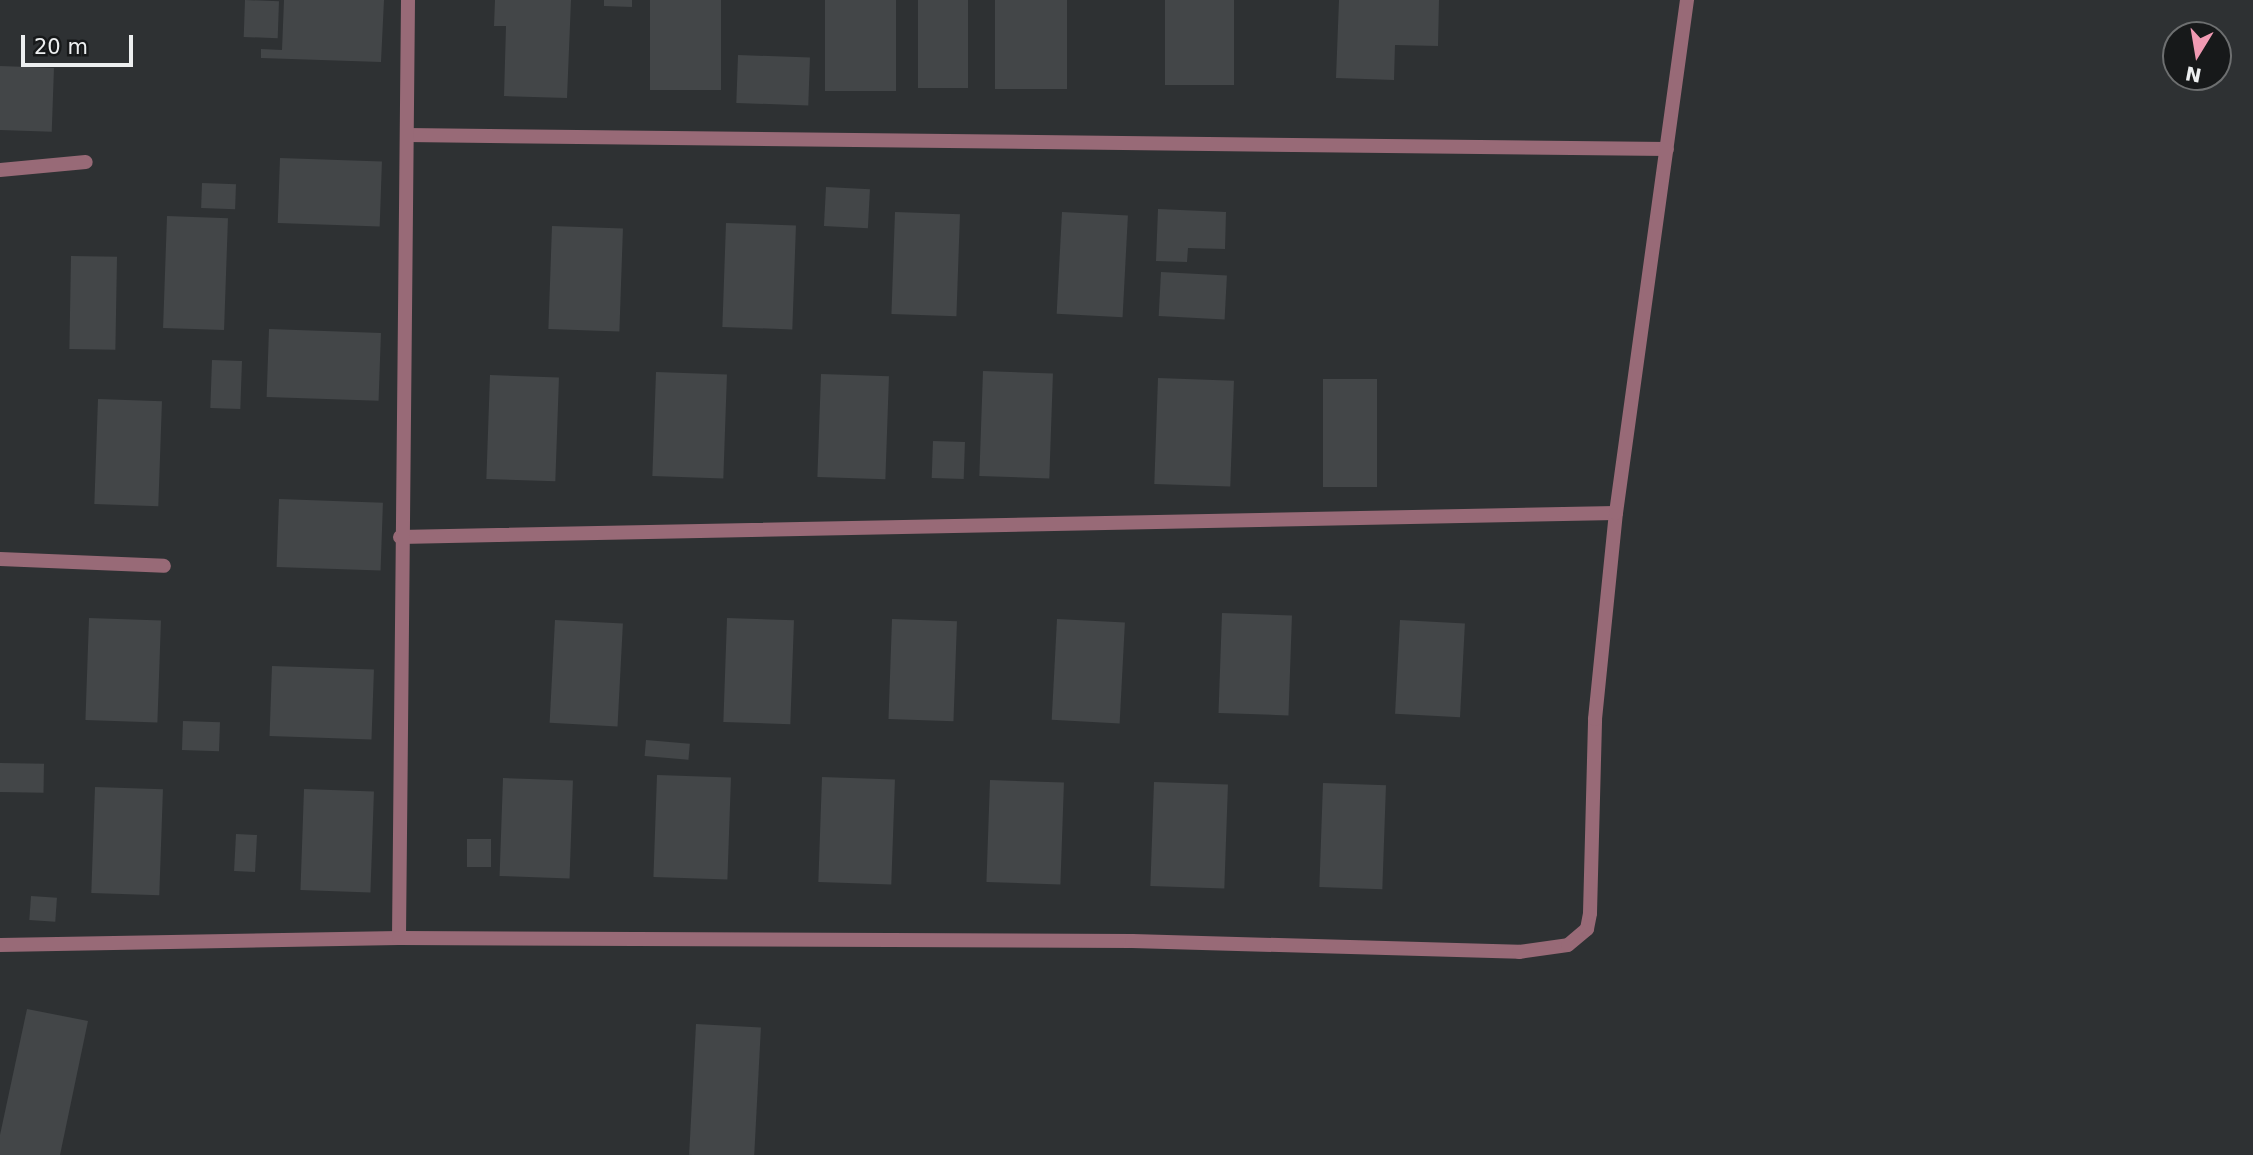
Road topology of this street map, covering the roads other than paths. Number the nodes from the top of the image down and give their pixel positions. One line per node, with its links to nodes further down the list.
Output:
1 (408, 0): 3 (street)
2 (1687, 0): 4 (street)
3 (407, 135): 4 (street); 8 (street)
4 (1667, 149): 7 (street)
5 (86, 162): 6 (street)
6 (0, 170)
7 (1616, 513): 8 (street); 11 (street)
8 (400, 537): 11 (street)
9 (0, 559): 10 (street)
10 (164, 566)
11 (399, 938): 12 (street)
12 (0, 945)

